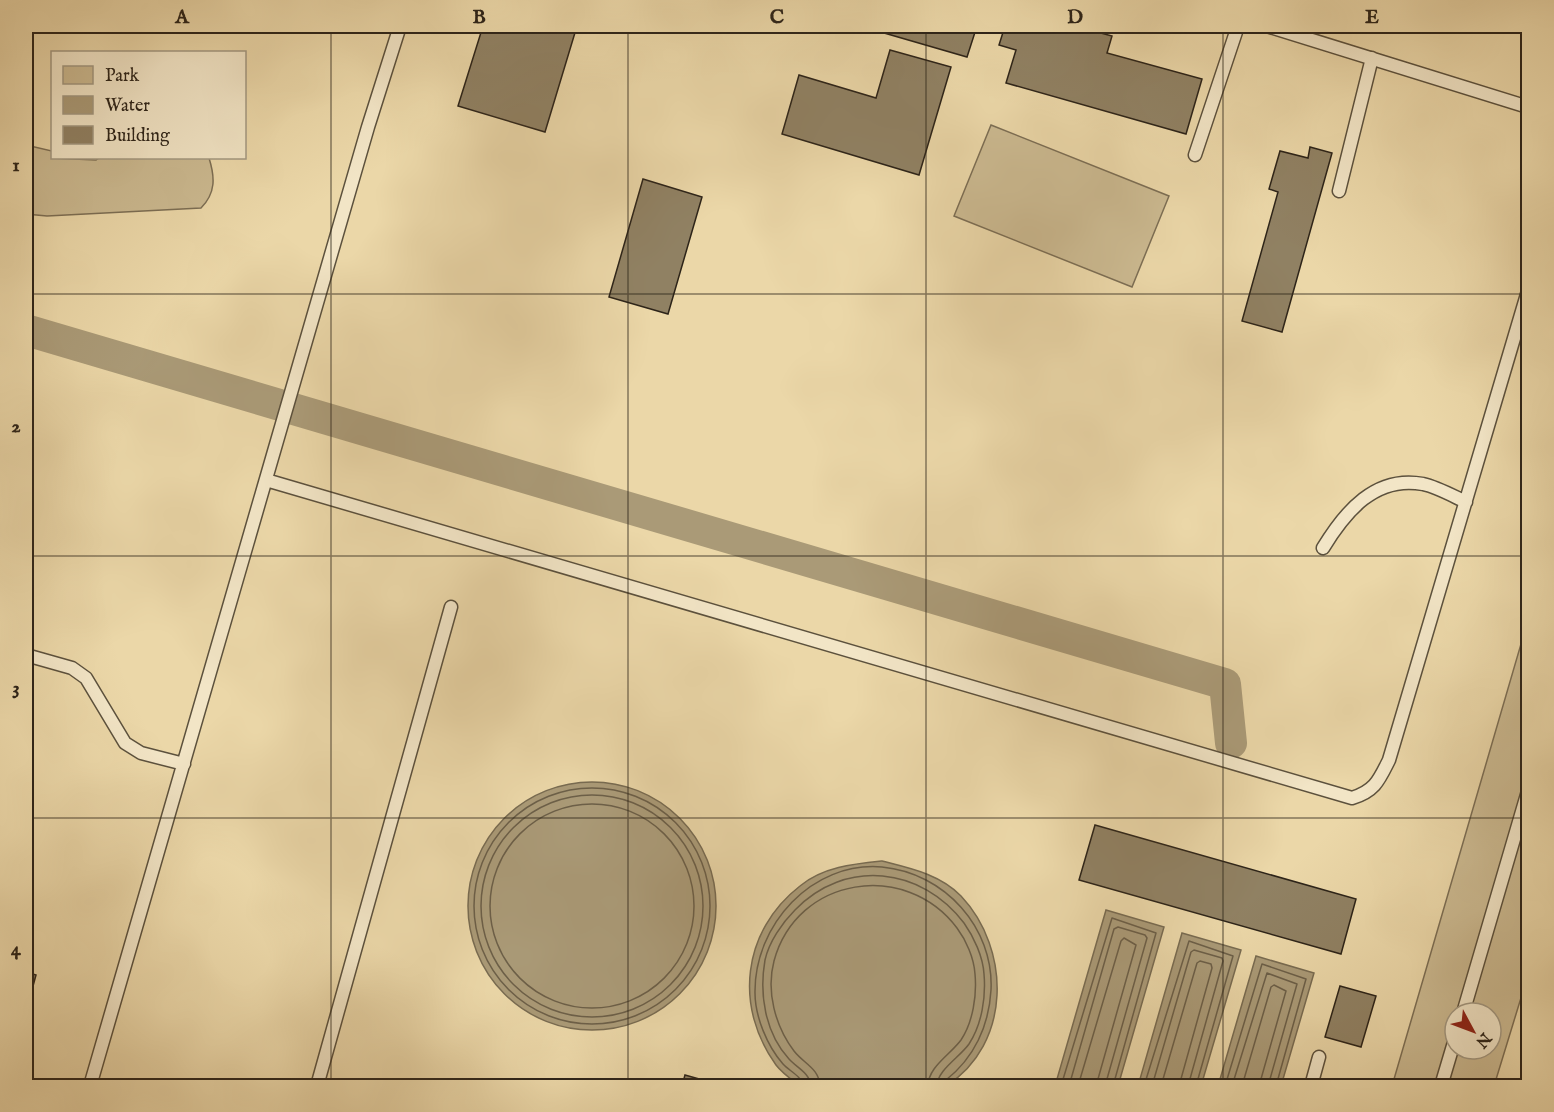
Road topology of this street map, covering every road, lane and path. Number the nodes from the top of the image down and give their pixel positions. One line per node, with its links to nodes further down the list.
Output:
1 (400, 26): 9 (lane)
2 (1238, 26): 6 (lane)
3 (1267, 26): 4 (lane)
4 (1372, 58): 5 (lane); 7 (lane)
5 (1528, 107)
6 (1195, 155)
7 (1339, 190)
8 (1528, 291): 10 (lane)
9 (267, 480): 10 (lane); 14 (lane)
10 (1467, 502): 11 (lane)
11 (1323, 548)
12 (451, 607): 20 (lane)
13 (26, 655): 14 (lane)
14 (184, 764): 19 (lane)
15 (1528, 791): 16 (lane)
16 (1467, 1001)
17 (1319, 1057): 21 (lane)
18 (1448, 1061): 22 (lane)
19 (90, 1086)
20 (317, 1086)
21 (1311, 1086)
22 (1441, 1086)

